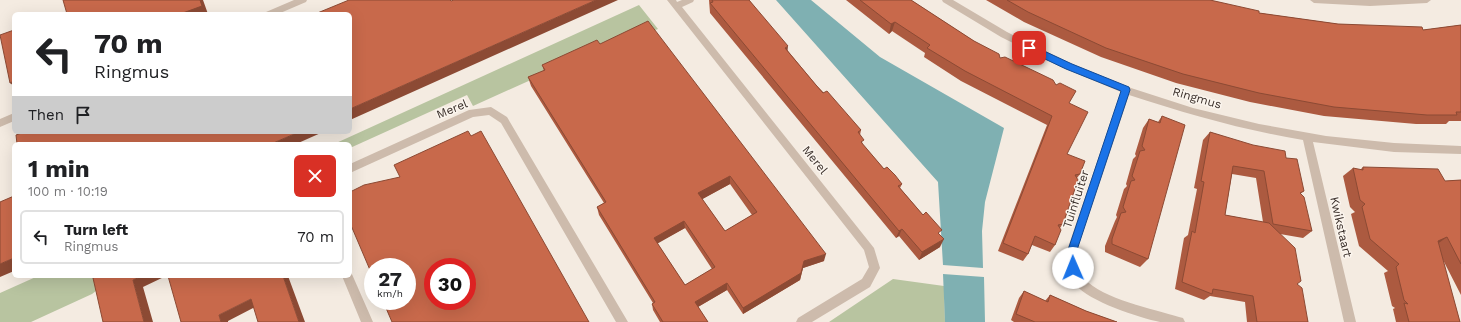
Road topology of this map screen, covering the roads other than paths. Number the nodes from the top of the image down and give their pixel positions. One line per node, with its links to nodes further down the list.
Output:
1 (303, 0): 7 (street)
2 (690, 0): 6 (street)
3 (946, 0): 8 (street, Ringmus)
4 (1314, 0): 5 (street)
5 (1427, 0)
6 (674, 3): 17 (street, Merel)
7 (274, 12)
8 (1126, 90): 11 (street, Ringmus); 18 (street, Tuinfluiter)
9 (12, 118): 10 (street)
10 (0, 123)
11 (1307, 137): 12 (street, Ringmus); 19 (street, Kwikstaart)
12 (1461, 150)
13 (352, 168): 16 (street, Merel)
14 (348, 278): 15 (street)
15 (367, 322)
16 (622, 322)
17 (802, 322)
18 (1179, 322)
19 (1350, 322)

